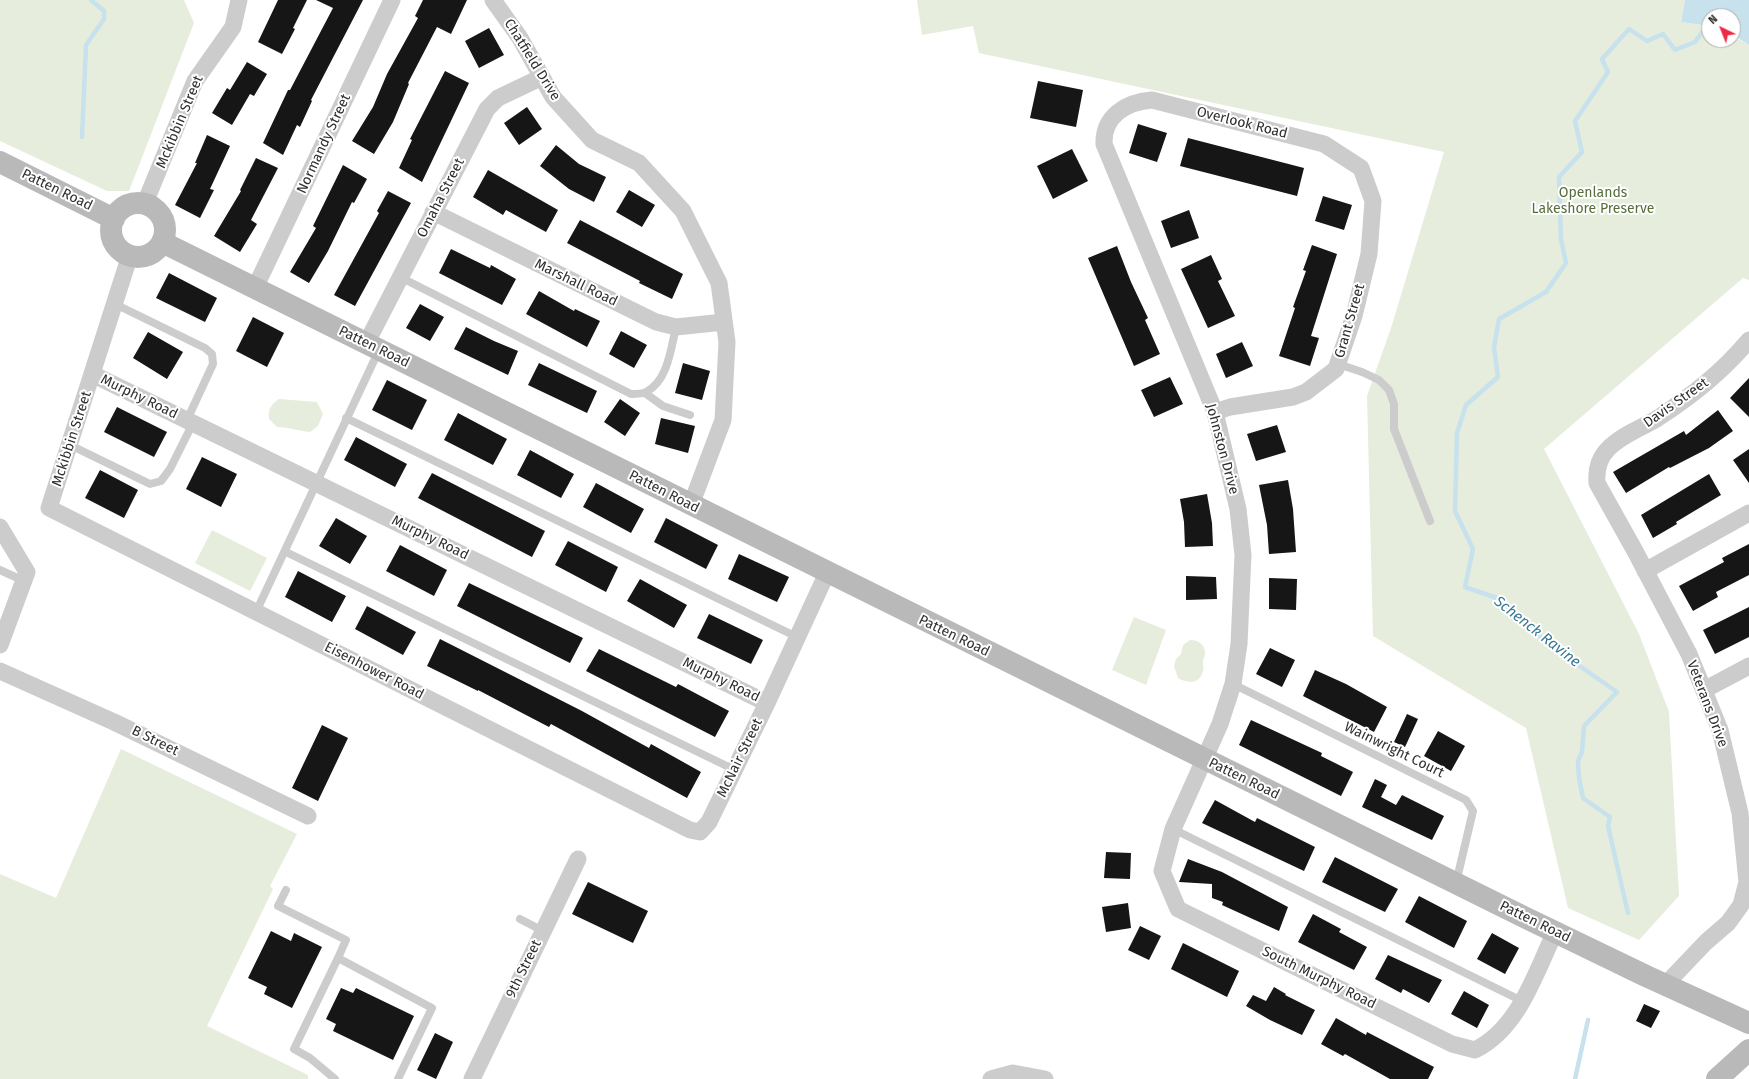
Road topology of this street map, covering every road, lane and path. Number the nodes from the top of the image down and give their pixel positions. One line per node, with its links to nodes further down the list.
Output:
1 (239, 0): 8 (street, Mckibbin Street)
2 (392, 0): 14 (street, Normandy Street)
3 (493, 0): 4 (street, Chatfield Drive)
4 (542, 77): 9 (street, Omaha Street); 16 (street, Chatfield Drive)
5 (1119, 111): 7 (street, Overlook Road); 23 (street, Johnston Drive)
6 (0, 162): 10 (street, Patten Road)
7 (1361, 168): 20 (street, Grant Street)
8 (145, 204): 10 (street); 11 (street)
9 (434, 212): 13 (street, Omaha Street); 17 (street, Marshall Road)
10 (114, 219): 12 (street)
11 (162, 242): 12 (street); 14 (street, Patten Road)
12 (130, 255): 15 (street, Mckibbin Street)
13 (400, 277): 19 (street, Omaha Street); 22 (lane)
14 (255, 288): 19 (street, Patten Road)
15 (115, 304): 21 (street, Mckibbin Street); 26 (lane)
16 (724, 322): 17 (street, Marshall Road); 30 (street, Chatfield Drive)
17 (676, 327): 22 (lane)
18 (1749, 340): 28 (street, Davis Street)
19 (373, 347): 25 (lane); 30 (street, Patten Road)
20 (1338, 364): 23 (street, Grant Street); 33 (lane)
21 (92, 374): 26 (street, Murphy Road); 27 (street, Mckibbin Street)
22 (645, 393): 24 (lane)
23 (1215, 412): 45 (street, Johnston Drive)
24 (690, 415)
25 (346, 418): 29 (lane); 41 (lane)
26 (190, 422): 27 (lane); 29 (street, Murphy Road)
27 (70, 445): 31 (street, Mckibbin Street)
28 (1600, 461): 37 (street, Veterans Drive)
29 (315, 483): 35 (lane); 47 (street, Murphy Road)
30 (691, 505): 38 (street, Patten Road)
31 (49, 508): 40 (street, Eisenhower Road)
32 (1749, 513): 37 (street)
33 (1430, 521)
34 (0, 527): 39 (street)
35 (286, 552): 40 (lane); 49 (lane)
36 (0, 570): 39 (lane)
37 (1645, 571): 46 (street, Veterans Drive)
38 (827, 573): 41 (street, McNair Street); 48 (street, Patten Road)
39 (26, 576): 42 (street)
40 (256, 612): 53 (street, Eisenhower Road)
41 (797, 637): 47 (street, McNair Street)
42 (0, 645)
43 (1749, 666): 46 (street)
44 (0, 670): 51 (street, B Street)
45 (1233, 684): 48 (street, Johnston Drive); 55 (lane, Wainwright Court)
46 (1704, 690): 50 (street, Veterans Drive)
47 (767, 702): 49 (street, McNair Street)
48 (1204, 760): 52 (street, South Murphy Road); 55 (street, Patten Road)
49 (735, 770): 53 (street, McNair Street)
50 (1745, 811): 61 (street, Veterans Drive)
51 (308, 816)
52 (1173, 829): 62 (lane); 62 (street, South Murphy Road)
53 (700, 832)
54 (578, 860): 58 (street, 9th Street)
55 (1456, 883): 59 (street, Patten Road)
56 (286, 890): 60 (lane)
57 (520, 919): 58 (lane)
58 (543, 930): 67 (street, 9th Street)
59 (1554, 932): 61 (street, Patten Road); 62 (street, South Murphy Road)
60 (338, 958): 65 (lane); 66 (lane)
61 (1665, 985): 63 (street, Patten Road)
62 (1522, 1001)
63 (1749, 1023)
64 (1749, 1050): 70 (street)
65 (335, 1079)
66 (398, 1079)
67 (472, 1079)
68 (991, 1079): 69 (street)
69 (1045, 1079)
70 (1717, 1079)

